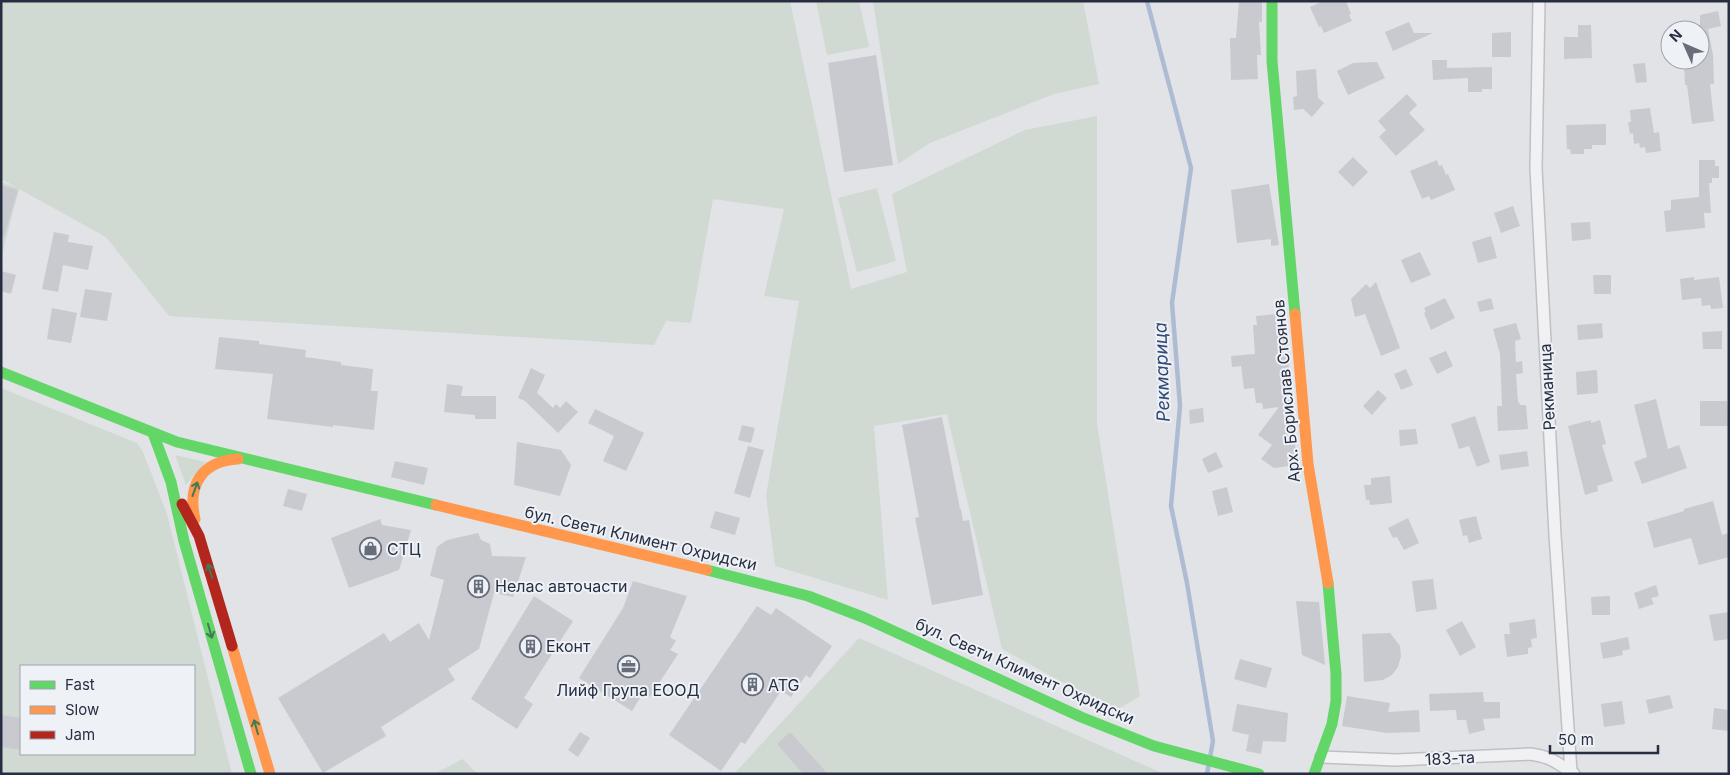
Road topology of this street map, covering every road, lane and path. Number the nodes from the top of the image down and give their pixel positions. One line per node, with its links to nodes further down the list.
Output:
1 (1272, 1): 8 (main road, Арх. Борислав Стоянов)
2 (1539, 1): 9 (street, Рекманица)
3 (1, 372): 4 (main road, бул. Свети Климент Охридски)
4 (153, 433): 5 (main road, бул. Свети Климент Охридски); 6 (main road)
5 (253, 460): 7 (main road, one-way to 5); 12 (main road, бул. Свети Климент Охридски)
6 (171, 482): 7 (main road); 10 (main road, one-way to 10)
7 (199, 536): 11 (main road, one-way to 7)
8 (1320, 757): 9 (street, 183-та); 13 (main road, Арх. Борислав Стоянов)
9 (1573, 773)
10 (251, 774)
11 (270, 774)
12 (1259, 774)
13 (1314, 774)

